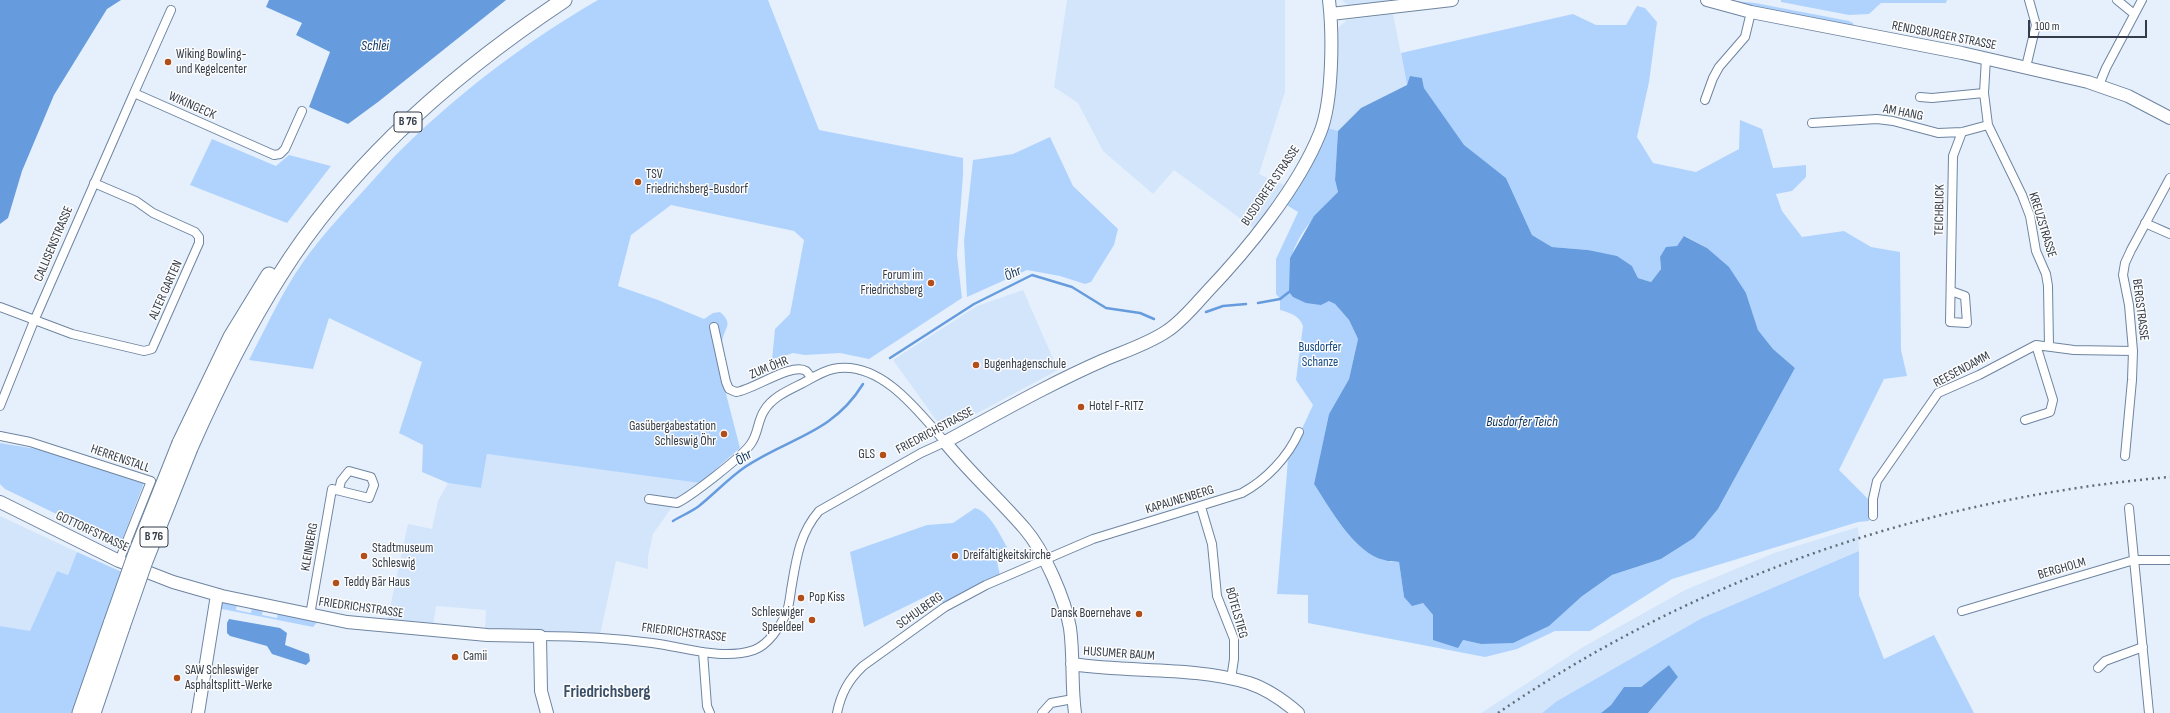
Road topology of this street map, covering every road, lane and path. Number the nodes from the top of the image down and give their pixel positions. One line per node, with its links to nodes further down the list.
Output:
1 (548, 0): 43 (highway, B 76)
2 (564, 0): 43 (highway, B 76)
3 (1329, 0): 11 (street, BUSDORFER STRASSE)
4 (1452, 0): 11 (street)
5 (1707, 0): 10 (street, RENDSBURGER STRASSE)
6 (2029, 0): 14 (street)
7 (2117, 0): 12 (street)
8 (2142, 0): 12 (street)
9 (171, 10): 17 (street)
10 (1751, 12): 13 (street, RENDSBURGER STRASSE); 19 (street)
11 (1330, 14): 32 (street, BUSDORFER STRASSE)
12 (2134, 14): 15 (street)
13 (1986, 58): 14 (street, RENDSBURGER STRASSE); 16 (street, KREUZSTRASSE)
14 (2026, 67): 15 (street, RENDSBURGER STRASSE)
15 (2099, 85): 21 (street, RENDSBURGER STRASSE)
16 (1984, 92): 18 (street); 23 (street, KREUZSTRASSE)
17 (134, 93): 20 (street, WIKINGECK); 26 (street, CALLISENSTRASSE)
18 (1920, 97)
19 (1705, 100)
20 (302, 111)
21 (2170, 118)
22 (1812, 123): 24 (street, AM HANG)
23 (1988, 126): 24 (street, AM HANG); 35 (street, KREUZSTRASSE)
24 (1962, 132): 29 (street, TEICHBLICK)
25 (2170, 178): 27 (street, BERGSTRASSE)
26 (94, 183): 31 (street, CALLISENSTRASSE); 31 (street, ALTER GARTEN)
27 (2145, 223): 28 (street); 36 (street, BERGSTRASSE)
28 (2170, 234)
29 (1951, 291)
30 (0, 307): 31 (street)
31 (34, 321): 38 (street, CALLISENSTRASSE)
32 (1175, 325): 42 (street, FRIEDRICHSTRASSE)
33 (714, 327): 37 (street, ZUM ÖHR)
34 (2036, 345): 35 (street); 39 (street); 50 (street, REESENDAMM)
35 (2049, 346): 36 (street)
36 (2133, 351): 44 (street, BERGSTRASSE)
37 (812, 378): 42 (street); 46 (street)
38 (0, 406)
39 (2024, 420)
40 (1299, 432): 48 (street, KAPAUNENBERG)
41 (0, 436): 54 (street, HERRENSTALL)
42 (945, 442): 51 (street, HUSUMER BAUM); 62 (street, FRIEDRICHSTRASSE)
43 (185, 446): 59 (highway, B 76, bridge)
44 (2125, 456)
45 (339, 490): 58 (street, KLEINBERG)
46 (649, 499)
47 (0, 502): 54 (street, GOTTORFSTRASSE)
48 (1200, 507): 51 (street, KAPAUNENBERG); 66 (street, BÖTELSTIEG)
49 (2129, 508): 52 (street)
50 (1873, 516)
51 (1045, 560): 64 (street, HUSUMER BAUM); 74 (street, SCHULBERG)
52 (2134, 560): 53 (street, BERGHOLM); 57 (street, BERGHOLM); 61 (street)
53 (2170, 560)
54 (119, 561): 55 (street, GOTTORFSTRASSE)
55 (173, 582): 56 (street, FRIEDRICHSTRASSE)
56 (217, 595): 58 (street, FRIEDRICHSTRASSE); 71 (street)
57 (1962, 611)
58 (310, 615): 60 (street, FRIEDRICHSTRASSE)
59 (117, 624): 63 (highway, B 76); 70 (highway, B 76)
60 (540, 636): 62 (street, FRIEDRICHSTRASSE); 72 (street)
61 (2142, 647): 65 (street); 78 (street)
62 (704, 652): 73 (street)
63 (99, 656): 68 (highway); 69 (highway, B 76)
64 (1072, 664): 66 (street, HUSUMER BAUM); 67 (street)
65 (2098, 668)
66 (1231, 679): 77 (street, HUSUMER BAUM)
67 (1073, 699): 75 (street); 76 (street)
68 (75, 713)
69 (80, 713)
70 (93, 713)
71 (198, 713)
72 (547, 713)
73 (710, 713)
74 (837, 713)
75 (1042, 713)
76 (1075, 713)
77 (1298, 713)
78 (2149, 713)

